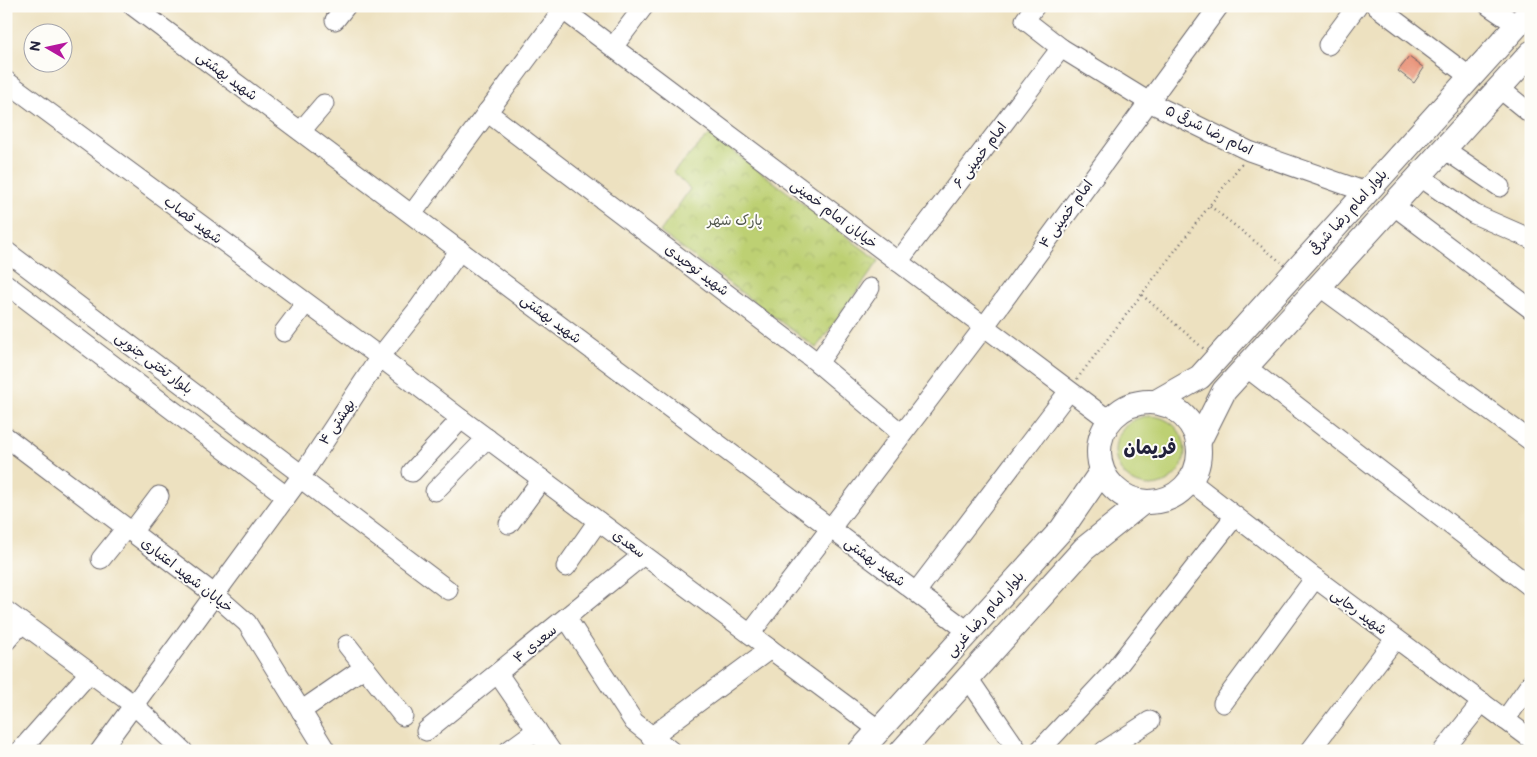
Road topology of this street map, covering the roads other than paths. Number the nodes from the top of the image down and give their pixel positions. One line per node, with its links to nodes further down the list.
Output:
1 (133, 6): 21 (street, شهید بهشتی)
2 (644, 6): 11 (street)
3 (1035, 6): 12 (street, امام رضا شرقی ۵)
4 (1219, 6): 17 (street, امام خمینی ۴)
5 (1358, 6): 10 (street)
6 (1376, 6): 14 (street)
7 (1489, 6): 9 (street)
8 (560, 7): 11 (street, خیابان امام خمینی); 19 (street)
9 (1524, 17): 14 (main road, بلوار امام رضا شرقی)
10 (1328, 44)
11 (613, 47): 31 (street, خیابان امام خمینی)
12 (1061, 48): 17 (street, امام رضا شرقی ۵); 31 (street, امام خمینی ۶)
13 (1531, 53): 16 (main road, بلوار امام رضا شرقی)
14 (1470, 76): 25 (main road, بلوار امام رضا شرقی)
15 (6, 81): 35 (street, شهید قصاب)
16 (1500, 88): 20 (street); 22 (main road, بلوار امام رضا شرقی)
17 (1149, 102): 25 (street, امام رضا شرقی ۵); 37 (street, امام خمینی ۴)
18 (324, 104): 21 (street)
19 (488, 112): 27 (street); 40 (street, شهید توحیدی)
20 (1531, 114)
21 (301, 131): 27 (street, شهید بهشتی)
22 (1444, 149): 23 (main road, بلوار امام رضا شرقی); 24 (street)
23 (1420, 176): 26 (main road, بلوار امام رضا شرقی); 28 (street)
24 (1500, 187)
25 (1366, 192): 43 (main road, بلوار امام رضا شرقی)
26 (1393, 205): 33 (main road, بلوار امام رضا شرقی); 36 (street)
27 (412, 214): 29 (street, شهید بهشتی)
28 (1531, 239)
29 (460, 250): 39 (street, بهشتی ۴); 63 (street, شهید بهشتی)
30 (6, 251): 53 (street, بلوار تختی جنوبی)
31 (898, 262): 37 (street, خیابان امام خمینی)
32 (6, 284): 58 (street, بلوار تختی جنوبی)
33 (1319, 286): 41 (main road, بلوار امام رضا شرقی); 49 (street)
34 (870, 288): 40 (street)
35 (305, 304): 38 (street); 39 (street, شهید قصاب)
36 (1529, 308)
37 (984, 327): 42 (street, خیابان امام خمینی); 46 (street, امام خمینی ۴)
38 (284, 332)
39 (380, 357): 44 (street, سعدی); 53 (street, بهشتی ۴)
40 (818, 362): 46 (street, شهید توحیدی)
41 (1246, 367): 50 (main road, بلوار امام رضا شرقی); 69 (street)
42 (1069, 391): 45 (street, خیابان امام خمینی); 71 (street)
43 (1156, 402): 45 (main road); 50 (main road)
44 (461, 420): 48 (street, سعدی); 52 (street)
45 (1110, 422): 51 (main road)
46 (902, 434): 63 (street, امام خمینی ۴)
47 (6, 438): 64 (street, خیابان شهید اعتباری)
48 (486, 438): 54 (street, سعدی); 56 (street)
49 (1531, 441)
50 (1198, 443): 55 (main road)
51 (1102, 471): 59 (main road); 76 (main road, بلوار امام رضا غربی)
52 (412, 472)
53 (301, 476): 58 (street, بهشتی ۴); 70 (street, بلوار تختی جنوبی)
54 (542, 480): 61 (street, سعدی); 62 (street)
55 (1190, 481): 59 (main road); 60 (street, شهید رجایی)
56 (435, 491)
57 (159, 496): 64 (street)
58 (286, 496): 72 (street, بهشتی ۴)
59 (1143, 502): 85 (main road)
60 (1235, 516): 68 (street, شهید رجایی); 109 (street)
61 (598, 521): 65 (street, سعدی); 67 (street)
62 (509, 524)
63 (832, 529): 71 (street, شهید بهشتی); 77 (street, امام خمینی ۴)
64 (129, 530): 66 (street); 72 (street, خیابان شهید اعتباری)
65 (643, 555): 74 (street, سعدی ۴); 77 (street, سعدی)
66 (101, 560)
67 (566, 567)
68 (1315, 578): 78 (street, شهید رجایی); 88 (street)
69 (1531, 587)
70 (448, 590)
71 (916, 592): 76 (street, شهید بهشتی)
72 (214, 594): 89 (street, بهشتی ۴); 90 (street, خیابان شهید اعتباری)
73 (6, 611): 75 (street)
74 (567, 619): 84 (street, سعدی ۴); 97 (street)
75 (22, 623): 79 (street); 83 (street)
76 (968, 632): 95 (main road, بلوار امام رضا غربی)
77 (750, 634): 81 (street, سعدی)
78 (1395, 639): 87 (street, شهید رجایی); 111 (street)
79 (6, 641)
80 (347, 644): 82 (street)
81 (770, 649): 95 (street, سعدی); 97 (street)
82 (364, 667): 90 (street); 91 (street)
83 (90, 672): 89 (street); 99 (street)
84 (498, 674): 94 (street); 96 (street, سعدی ۴)
85 (968, 678): 107 (main road); 108 (street)
86 (1531, 683): 92 (street)
87 (1482, 702): 92 (street, شهید رجایی); 112 (street)
88 (1223, 703)
89 (134, 705): 100 (street, بهشتی ۴); 101 (street)
90 (301, 711): 102 (street, خیابان شهید اعتباری)
91 (402, 716)
92 (1505, 720): 98 (street, شهید رجایی)
93 (1150, 721): 110 (street)
94 (537, 730): 103 (street); 104 (street)
95 (879, 730): 106 (main road, بلوار امام رضا غربی)
96 (426, 732)
97 (651, 737): 105 (street)
98 (1531, 739)
99 (20, 751)
100 (100, 751)
101 (183, 751)
102 (326, 751)
103 (508, 751)
104 (551, 751)
105 (671, 751)
106 (860, 751)
107 (902, 751)
108 (1018, 751)
109 (1039, 751)
110 (1104, 751)
111 (1310, 751)
112 (1443, 751)

